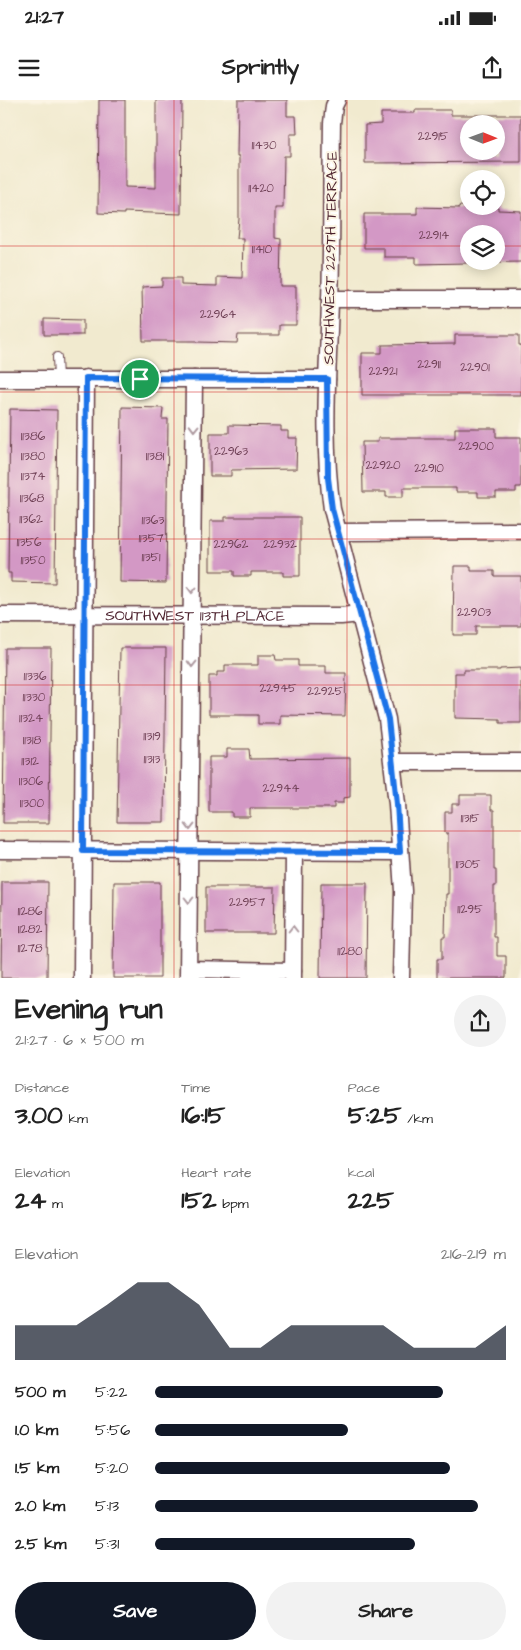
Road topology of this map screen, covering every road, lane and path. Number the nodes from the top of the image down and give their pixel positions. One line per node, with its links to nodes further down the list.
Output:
1 (336, 100): 3 (street, SOUTHWEST 229TH TERRACE)
2 (521, 299): 3 (street)
3 (330, 300): 9 (street, SOUTHWEST 229TH TERRACE)
4 (57, 357): 7 (lane)
5 (86, 378): 7 (street); 8 (street); 14 (street)
6 (0, 379): 7 (street)
7 (58, 379)
8 (194, 379): 9 (street); 15 (street, one-way to 15)
9 (327, 379): 11 (street, SOUTHWEST 229TH TERRACE)
10 (521, 531): 11 (street)
11 (338, 532): 12 (street, SOUTHWEST 229TH TERRACE)
12 (360, 614): 15 (street, SOUTHWEST 113TH PLACE); 16 (street, SOUTHWEST 229TH TERRACE)
13 (0, 615): 14 (street, SOUTHWEST 113TH PLACE)
14 (84, 615): 15 (street, SOUTHWEST 113TH PLACE); 19 (street)
15 (192, 615): 20 (street, one-way to 20)
16 (393, 762): 17 (street); 22 (street, SOUTHWEST 229TH TERRACE)
17 (521, 762)
18 (0, 850): 19 (street)
19 (83, 851): 20 (street); 25 (street)
20 (189, 851): 21 (street); 23 (street, one-way to 23)
21 (294, 851): 22 (street); 24 (street, one-way to 21)
22 (400, 852): 26 (street, SOUTHWEST 229TH TERRACE)
23 (188, 973): 24 (street)
24 (293, 974)
25 (82, 978)
26 (401, 978)

